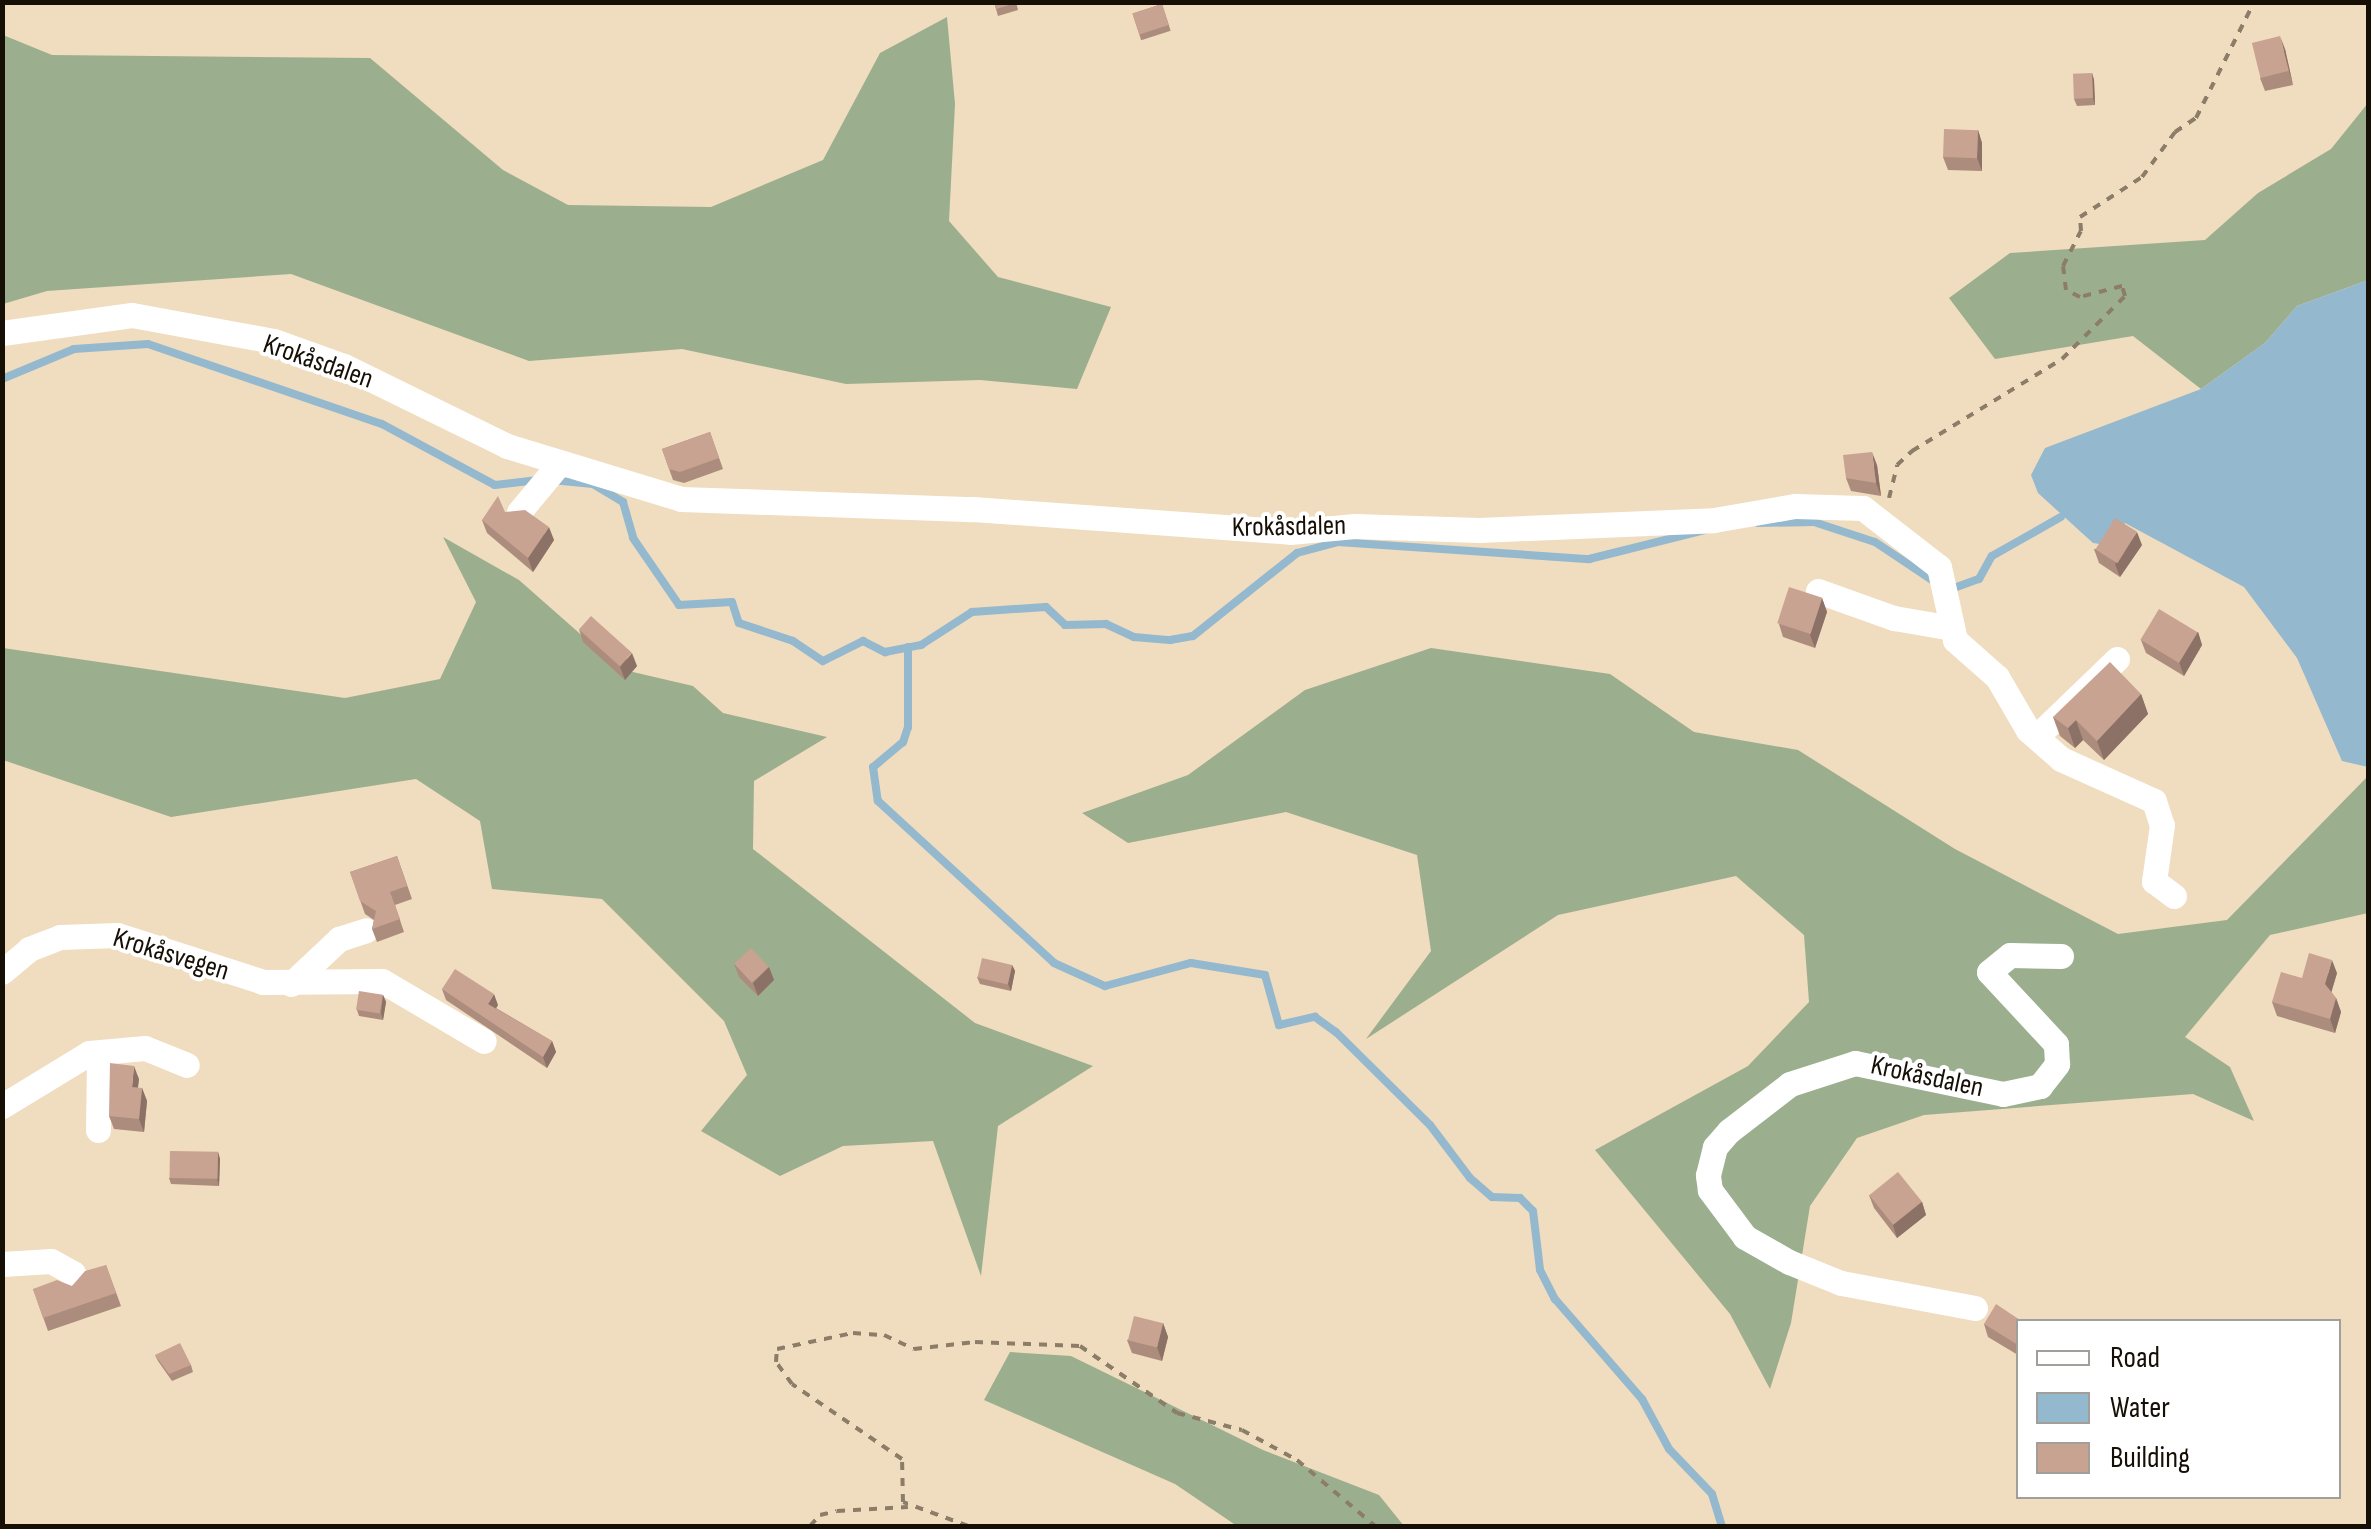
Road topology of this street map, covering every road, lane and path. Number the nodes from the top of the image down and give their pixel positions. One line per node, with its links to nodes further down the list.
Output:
1 (2254, 2): 5 (path)
2 (2, 333): 3 (street, Krokåsdalen)
3 (559, 464): 4 (street); 5 (street, Krokåsdalen)
4 (520, 512)
5 (1872, 512): 7 (street)
6 (1818, 591): 7 (street)
7 (1952, 628): 9 (street)
8 (2117, 659): 9 (street)
9 (2037, 736): 10 (street)
10 (2174, 896)
11 (366, 930): 14 (street)
12 (2061, 956): 22 (street, Krokåsdalen)
13 (2, 972): 14 (street, Krokåsvegen)
14 (290, 984): 15 (street, Krokåsvegen)
15 (484, 1041)
16 (98, 1054): 17 (street); 18 (street); 19 (street)
17 (187, 1065)
18 (2, 1106)
19 (98, 1130)
20 (2, 1264): 21 (street)
21 (74, 1283)
22 (1975, 1308)
23 (908, 1507): 24 (path); 25 (path); 26 (path)
24 (810, 1526)
25 (968, 1526)
26 (1376, 1526)

